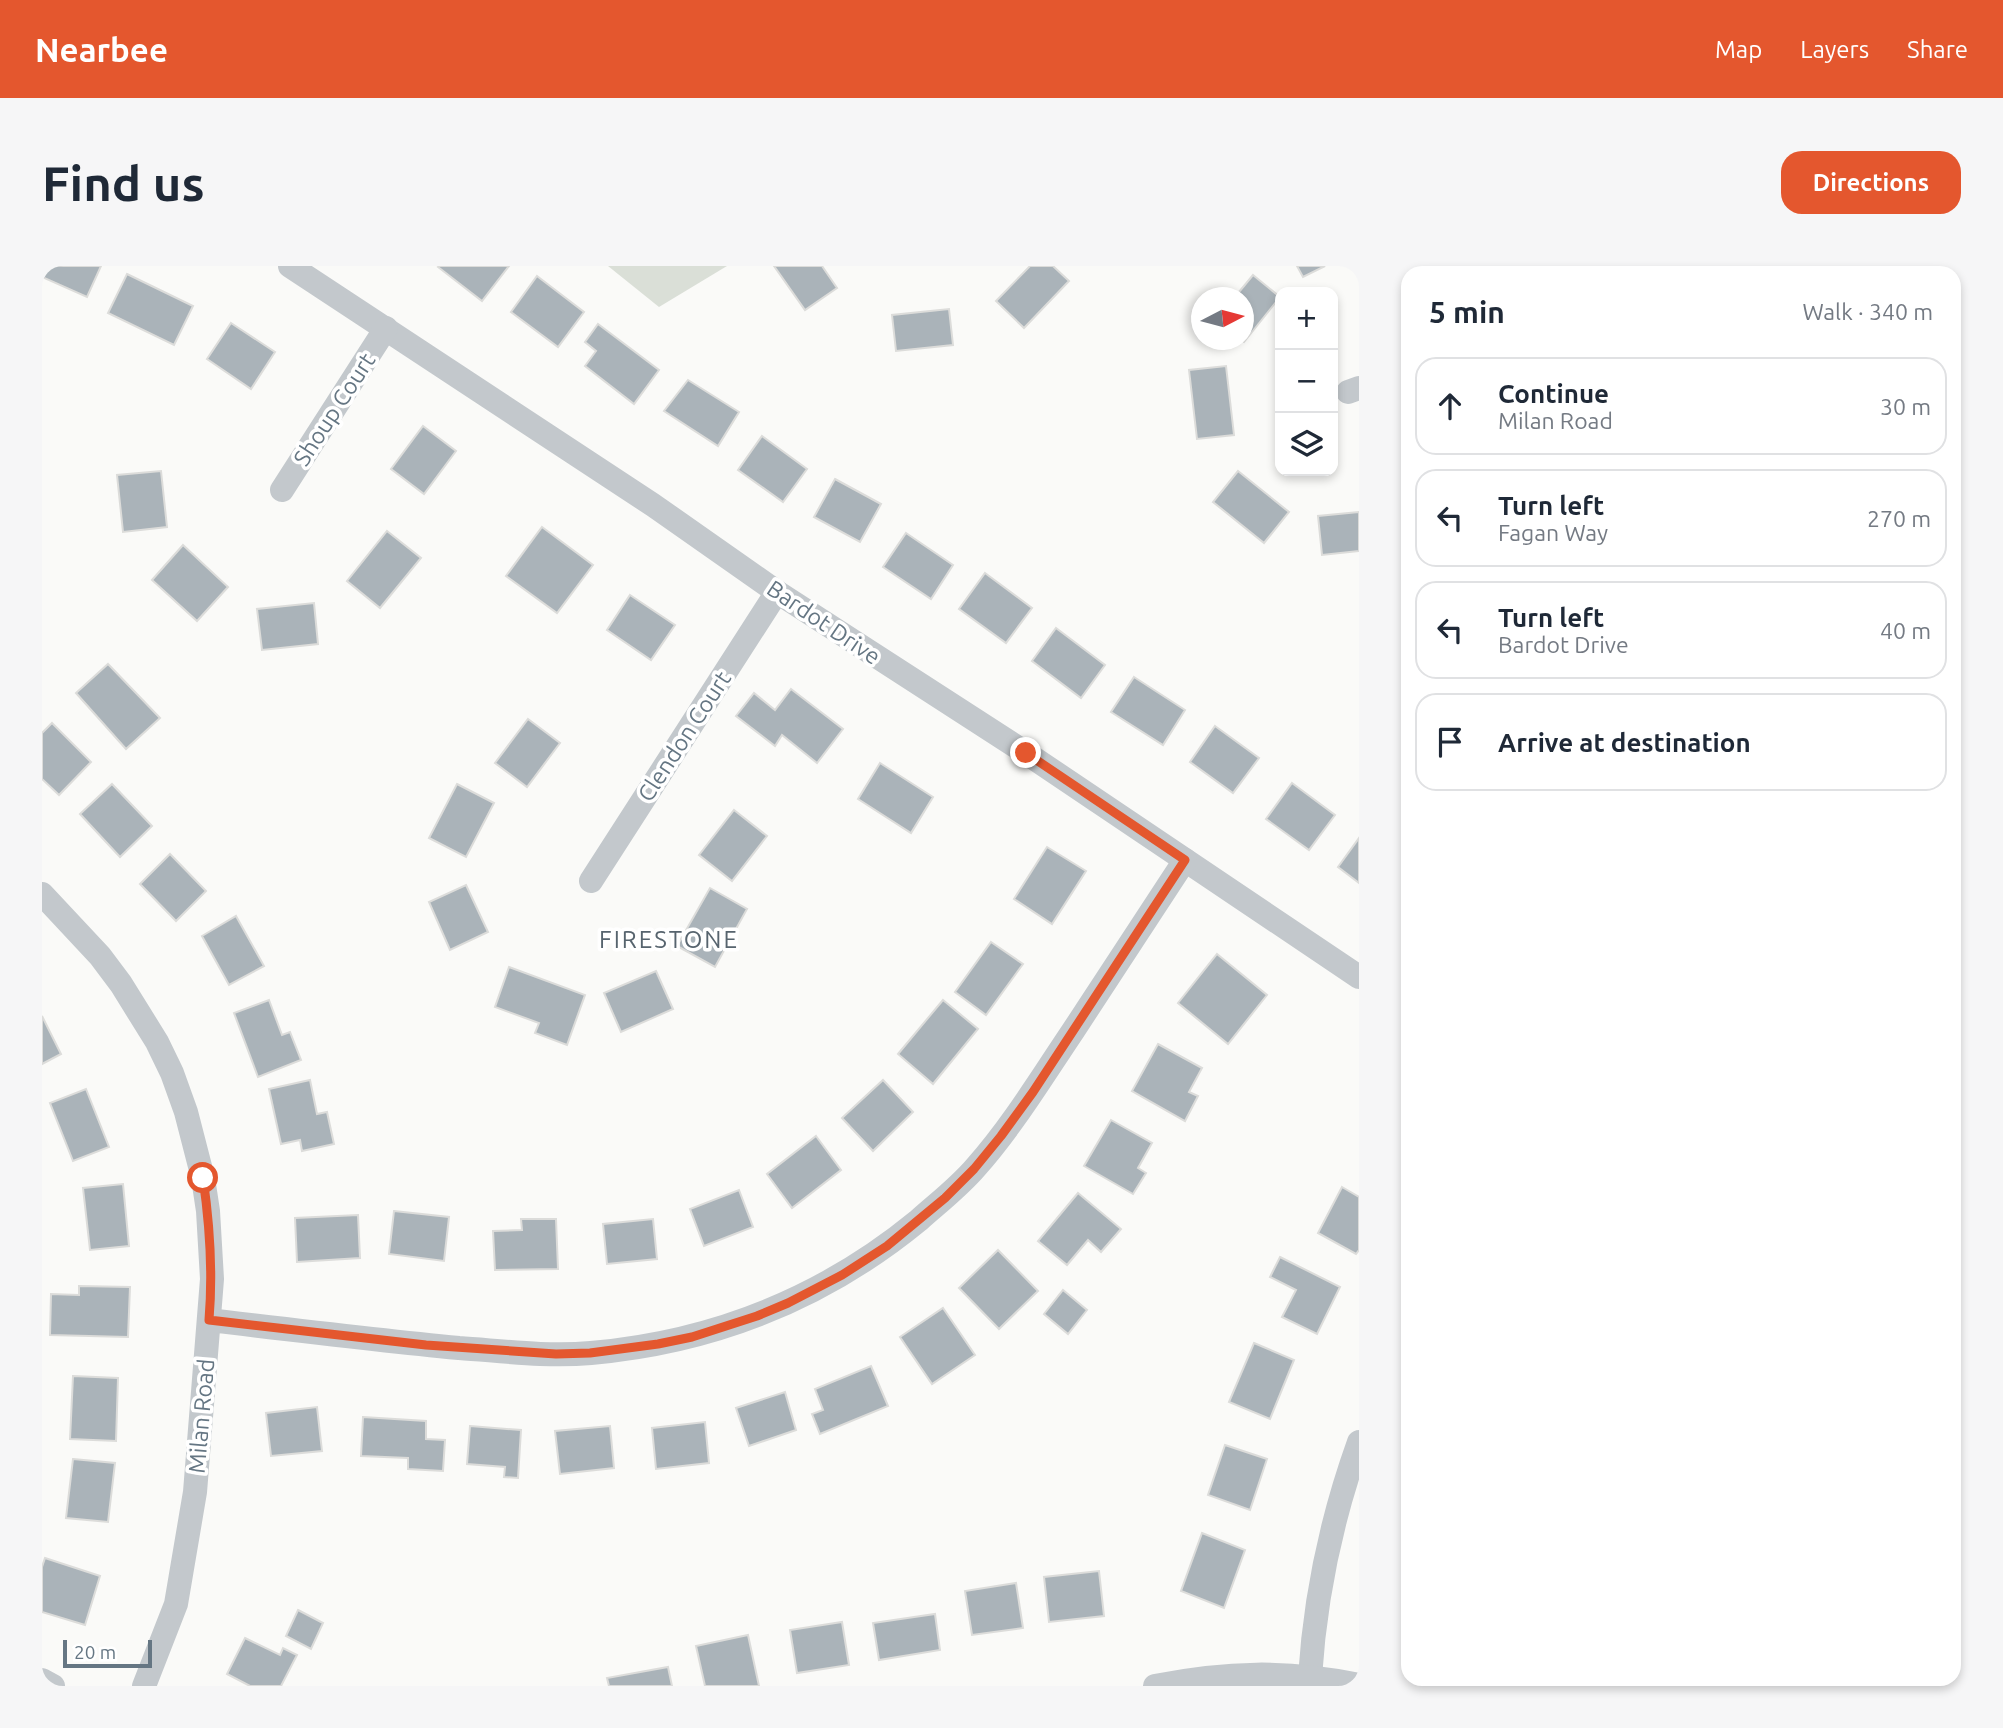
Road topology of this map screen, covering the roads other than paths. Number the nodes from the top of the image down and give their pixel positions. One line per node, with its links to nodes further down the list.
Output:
1 (290, 266): 2 (street, Bardot Drive)
2 (386, 328): 3 (street, Shoup Court); 4 (street, Bardot Drive)
3 (282, 490)
4 (777, 592): 5 (street, Bardot Drive); 6 (street, Clendon Court)
5 (1185, 860): 8 (street, Bardot Drive); 9 (street)
6 (591, 881)
7 (42, 894): 9 (street, Milan Road)
8 (1359, 977)
9 (209, 1320): 15 (street, Milan Road)
10 (1359, 1442): 11 (street)
11 (1310, 1677): 13 (street); 16 (street)
12 (42, 1680): 14 (street)
13 (1359, 1685)
14 (53, 1686)
15 (144, 1686)
16 (1155, 1686)

